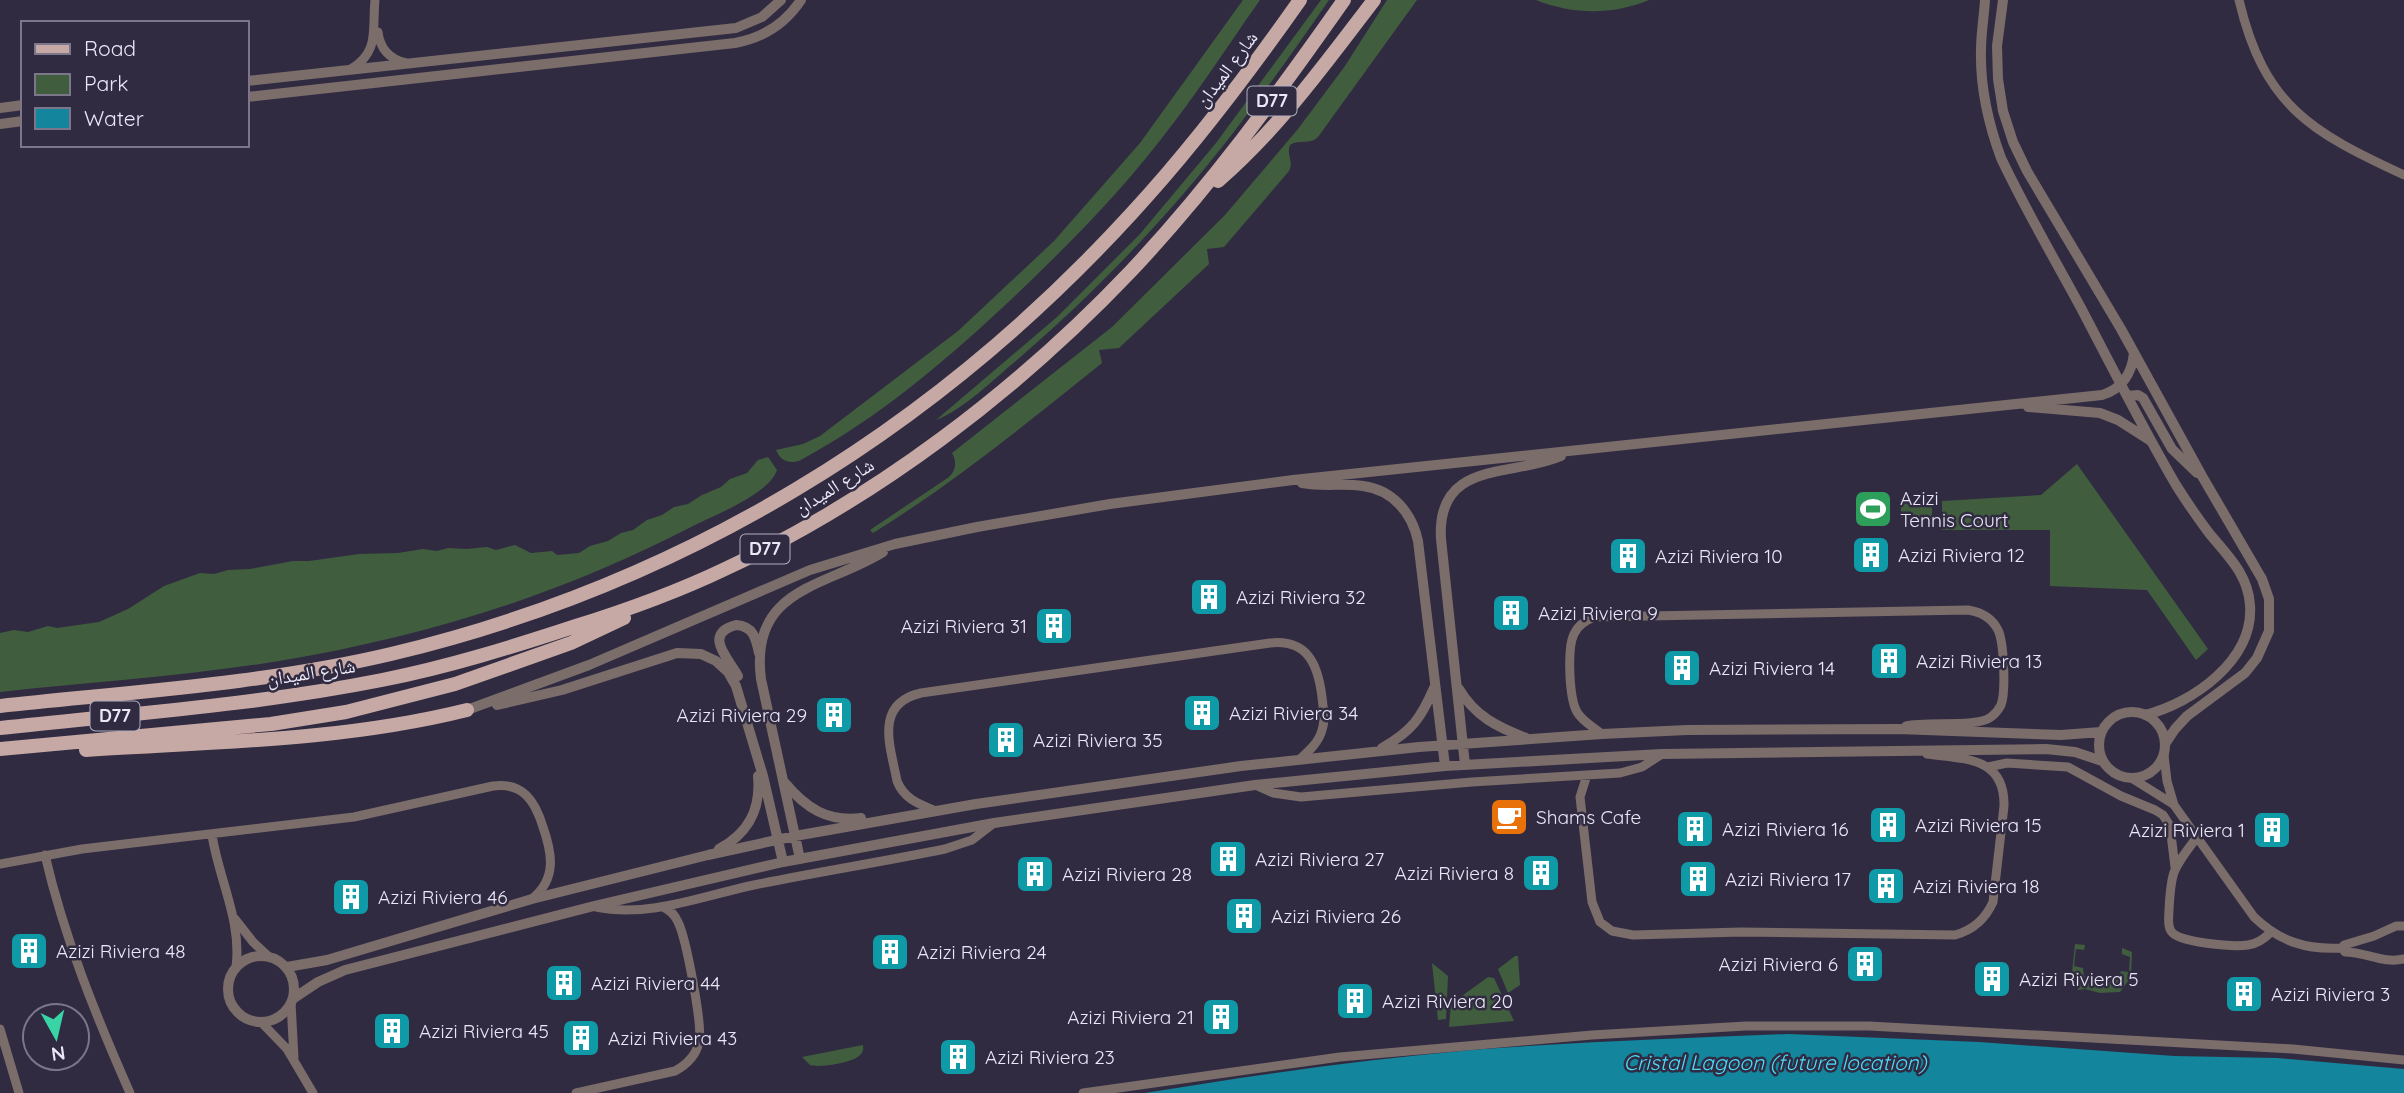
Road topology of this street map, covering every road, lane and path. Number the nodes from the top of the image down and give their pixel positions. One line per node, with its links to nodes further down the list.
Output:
1 (375, 0): 11 (street)
2 (781, 0): 13 (street)
3 (801, 0): 15 (street)
4 (1288, 0): 12 (main road)
5 (1300, 0): 12 (main road, شارع الميدان / D77)
6 (1344, 0): 24 (main road, شارع الميدان / D77)
7 (1374, 0): 24 (main road)
8 (1985, 0): 26 (street)
9 (2003, 0): 25 (street)
10 (2239, 0): 23 (street)
11 (374, 13): 14 (street); 16 (street)
12 (1283, 23): 38 (main road, شارع الميدان / D77)
13 (512, 52): 14 (street); 15 (street)
14 (406, 63): 16 (street)
15 (513, 67): 18 (street)
16 (351, 69): 17 (street)
17 (248, 81)
18 (248, 97)
19 (21, 105): 20 (street)
20 (0, 108)
21 (21, 121): 22 (street)
22 (0, 124)
23 (2404, 175)
24 (1195, 198): 34 (main road, شارع الميدان / D77)
25 (2134, 353): 26 (street); 31 (street)
26 (2121, 383): 27 (street); 28 (street)
27 (2128, 396): 29 (street); 31 (street)
28 (2015, 404): 29 (street); 30 (street)
29 (2153, 443): 40 (street)
30 (1570, 451): 32 (street); 36 (street)
31 (2202, 477): 52 (street)
32 (1293, 480): 33 (street); 37 (street)
33 (895, 544): 35 (street); 39 (street)
34 (651, 601): 42 (main road, شارع الميدان / D77); 45 (main road)
35 (760, 659): 41 (street); 63 (street)
36 (1456, 684): 47 (street); 48 (street)
37 (1436, 685): 49 (street); 53 (street)
38 (0, 706)
39 (467, 710): 41 (street); 45 (main road)
40 (2145, 715): 44 (street); 52 (street)
41 (746, 717): 54 (street)
42 (0, 728)
43 (1898, 729): 44 (street); 46 (street); 46 (street)
44 (2101, 732): 57 (street)
45 (234, 734): 50 (main road)
46 (1602, 734): 47 (street)
47 (1528, 739): 48 (street)
48 (1463, 744): 49 (street); 58 (street)
49 (1443, 746): 53 (street); 59 (street)
50 (6, 748)
51 (1905, 750): 55 (street); 57 (street); 60 (street)
52 (2164, 750): 62 (street); 65 (street)
53 (1377, 751): 56 (street)
54 (756, 752): 72 (street); 74 (street)
55 (1662, 754): 58 (street); 61 (street)
56 (1300, 759): 66 (street); 66 (street)
57 (2102, 761): 62 (street)
58 (1465, 765): 59 (street)
59 (1445, 766): 64 (street)
60 (1988, 767): 61 (street); 78 (street)
61 (1587, 775): 64 (street)
62 (2133, 779): 65 (street)
63 (783, 781): 67 (street); 70 (street)
64 (1255, 785): 68 (street)
65 (2174, 805): 71 (street)
66 (936, 811): 67 (street)
67 (888, 819): 70 (street)
68 (994, 823): 75 (street); 81 (street)
69 (212, 835): 73 (street); 79 (street); 82 (street)
70 (795, 836): 72 (street); 75 (street)
71 (2197, 837): 78 (street); 84 (street)
72 (778, 840): 74 (street); 76 (street)
73 (45, 855): 77 (street); 96 (street)
74 (708, 855): 79 (street)
75 (800, 859): 76 (street)
76 (783, 862): 80 (street)
77 (0, 864)
78 (2175, 867): 84 (street)
79 (532, 899): 89 (street)
80 (594, 906): 81 (street); 90 (street)
81 (663, 906): 98 (street)
82 (234, 918): 86 (street); 88 (street)
83 (2404, 926): 85 (street)
84 (2271, 932): 85 (street)
85 (2342, 948): 87 (street)
86 (268, 956): 88 (street); 89 (street)
87 (2404, 959)
88 (236, 967): 91 (street)
89 (287, 967): 90 (street)
90 (293, 1001): 91 (street); 93 (street)
91 (261, 1022): 93 (street)
92 (0, 1029): 95 (street)
93 (294, 1059): 97 (street)
94 (2404, 1060): 99 (street)
95 (19, 1093)
96 (130, 1093)
97 (313, 1093)
98 (576, 1093)
99 (1083, 1093)

